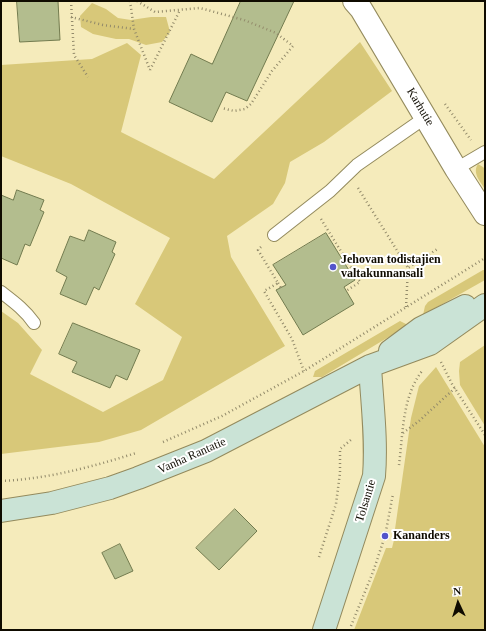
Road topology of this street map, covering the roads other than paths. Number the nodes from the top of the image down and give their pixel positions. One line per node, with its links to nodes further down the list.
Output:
1 (354, 1): 2 (street, Karhutie)
2 (426, 117): 4 (street, Karhutie); 6 (lane)
3 (485, 152): 4 (lane)
4 (456, 169): 5 (street, Karhutie)
5 (485, 214)
6 (274, 235)
7 (1, 292): 10 (lane)
8 (485, 296): 11 (main road, Vanha Rantatie)
9 (485, 305): 11 (main road, Vanha Rantatie)
10 (34, 323)
11 (370, 366): 12 (main road, Vanha Rantatie); 13 (main road, Tolsantie)
12 (1, 511)
13 (324, 630)

